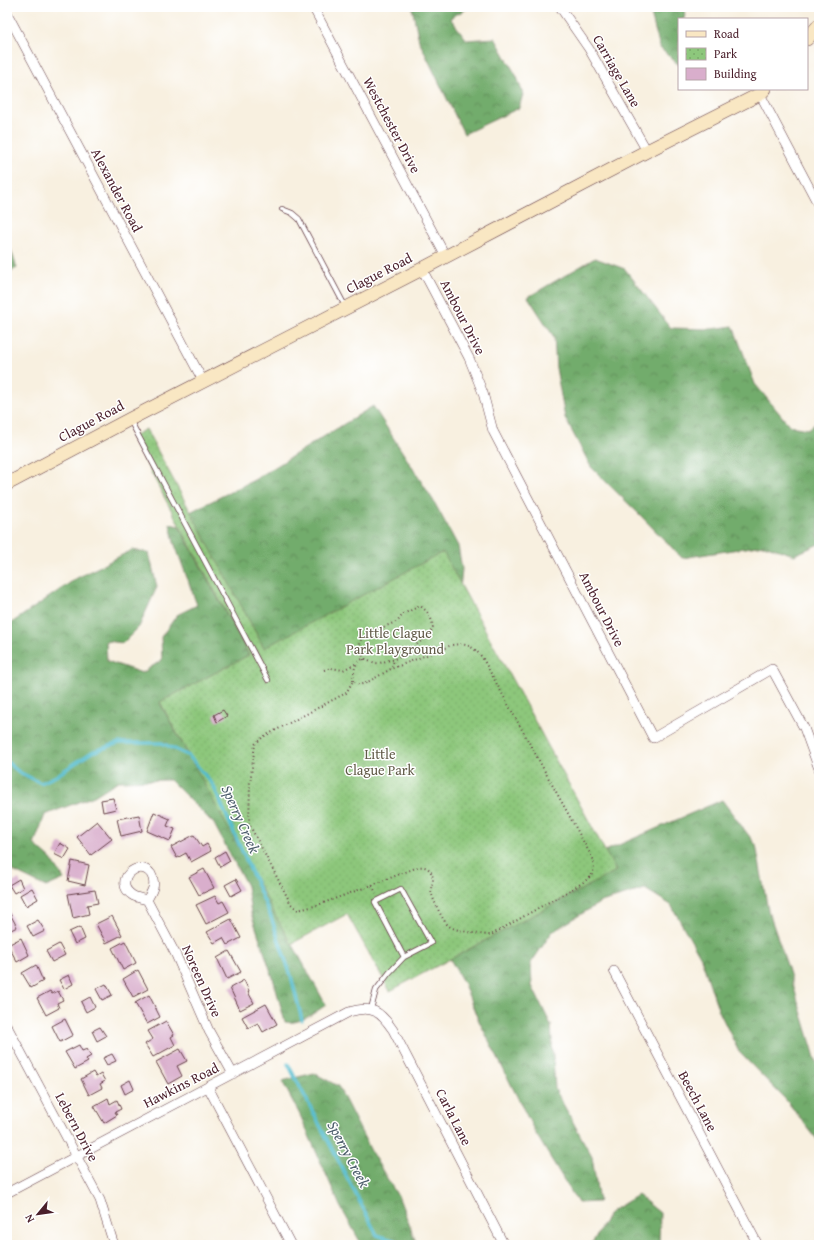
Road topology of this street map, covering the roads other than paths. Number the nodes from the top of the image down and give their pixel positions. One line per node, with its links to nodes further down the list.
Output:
1 (313, 7): 10 (street, Westchester Drive)
2 (560, 7): 7 (street, Carriage Lane)
3 (7, 13): 13 (street, Alexander Road)
4 (819, 25): 5 (main road)
5 (808, 38)
6 (763, 92): 7 (main road, Clague Road); 8 (street)
7 (647, 151): 10 (main road, Clague Road)
8 (819, 206)
9 (282, 209): 12 (lane)
10 (446, 257): 11 (main road, Clague Road)
11 (422, 269): 12 (main road, Clague Road); 17 (street, Ambour Drive)
12 (346, 308): 13 (main road, Clague Road)
13 (202, 382): 14 (main road, Clague Road)
14 (130, 419): 15 (main road, Clague Road); 16 (lane)
15 (7, 484)
16 (268, 680)
17 (819, 768)
18 (147, 900): 23 (street, Noreen Drive)
19 (404, 957): 19 (lane); 21 (lane)
20 (614, 971): 30 (street, Beech Lane)
21 (371, 1009): 23 (street, Hawkins Road); 29 (street, Carla Lane)
22 (7, 1026): 25 (street, Lebern Drive)
23 (232, 1074): 24 (street, Hawkins Road)
24 (208, 1088): 25 (street, Hawkins Road); 28 (street)
25 (76, 1155): 26 (street, Hawkins Road); 27 (street, Lebern Drive)
26 (7, 1192)
27 (114, 1245)
28 (291, 1245)
29 (504, 1245)
30 (758, 1245)

